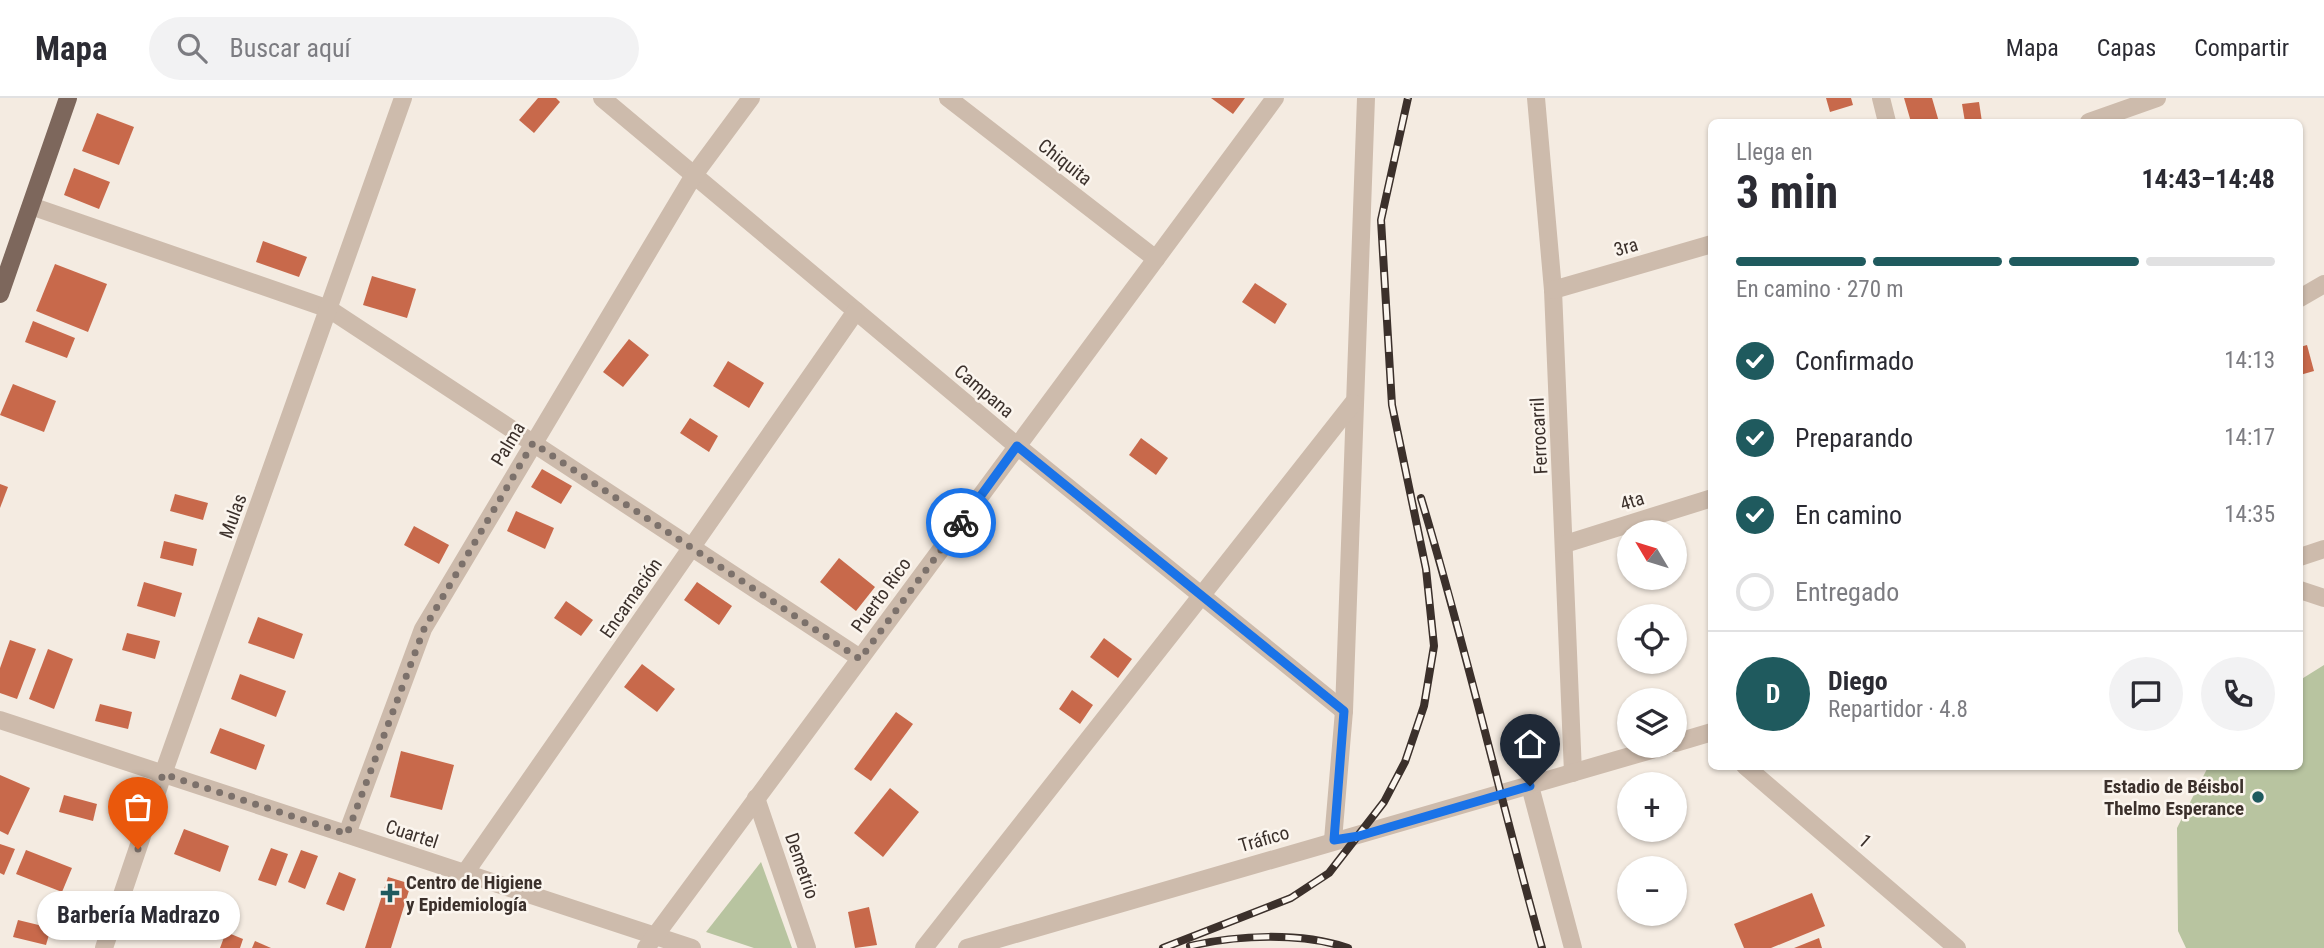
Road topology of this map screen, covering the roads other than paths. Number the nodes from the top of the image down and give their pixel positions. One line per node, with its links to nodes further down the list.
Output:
1 (68, 98): 14 (main road)
2 (403, 98): 21 (street, Mulas)
3 (602, 98): 13 (street, Campana)
4 (751, 98): 13 (street, Palma)
5 (948, 98): 16 (street, Chiquita)
6 (1275, 98): 16 (street, Puerto Rico)
7 (1366, 98): 23 (street)
8 (1536, 98): 18 (street, Ferrocarril)
9 (1881, 98): 11 (street)
10 (2157, 98): 12 (street)
11 (1886, 119)
12 (2098, 119)
13 (694, 176): 22 (street, Campana); 24 (street, Palma)
14 (31, 206): 19 (main road); 21 (street)
15 (1708, 245): 18 (street, 3ra)
16 (1156, 259): 25 (street, Puerto Rico)
17 (2324, 284): 20 (street)
18 (1553, 290): 27 (street, Ferrocarril)
19 (0, 295)
20 (2303, 296)
21 (329, 309): 24 (street); 42 (street, Mulas)
22 (856, 311): 25 (street, Campana); 28 (street, Encarnación)
23 (1353, 402): 32 (street); 35 (street)
24 (533, 443): 28 (street); 45 (street, Palma)
25 (1017, 446): 32 (street, Campana); 34 (street, Puerto Rico)
26 (1708, 499): 27 (street, 4ta)
27 (1565, 544): 41 (street, Ferrocarril)
28 (692, 548): 34 (street); 47 (street, Encarnación)
29 (2324, 550): 30 (street)
30 (2303, 555)
31 (2303, 591): 33 (street)
32 (1202, 596): 35 (street, Campana); 52 (street)
33 (2324, 598)
34 (860, 659): 44 (street, Puerto Rico)
35 (1344, 711): 46 (street)
36 (0, 720): 42 (street, Cuartel)
37 (1708, 735): 38 (street)
38 (1687, 740)
39 (1624, 758): 41 (street, Tráfico)
40 (1750, 770): 55 (street, 1)
41 (1573, 773): 43 (street, Tráfico)
42 (163, 774): 45 (street, Cuartel); 49 (street, Mulas)
43 (1530, 786): 46 (street, Tráfico); 54 (street)
44 (756, 798): 48 (street, Puerto Rico); 51 (street, Demetrio)
45 (347, 834): 47 (street, Cuartel)
46 (1334, 840): 53 (street, Tráfico)
47 (465, 873): 48 (street, Cuartel)
48 (650, 942): 50 (street, Cuartel)
49 (104, 948)
50 (692, 948)
51 (807, 948)
52 (925, 948)
53 (967, 948)
54 (1573, 948)
55 (1957, 948)

